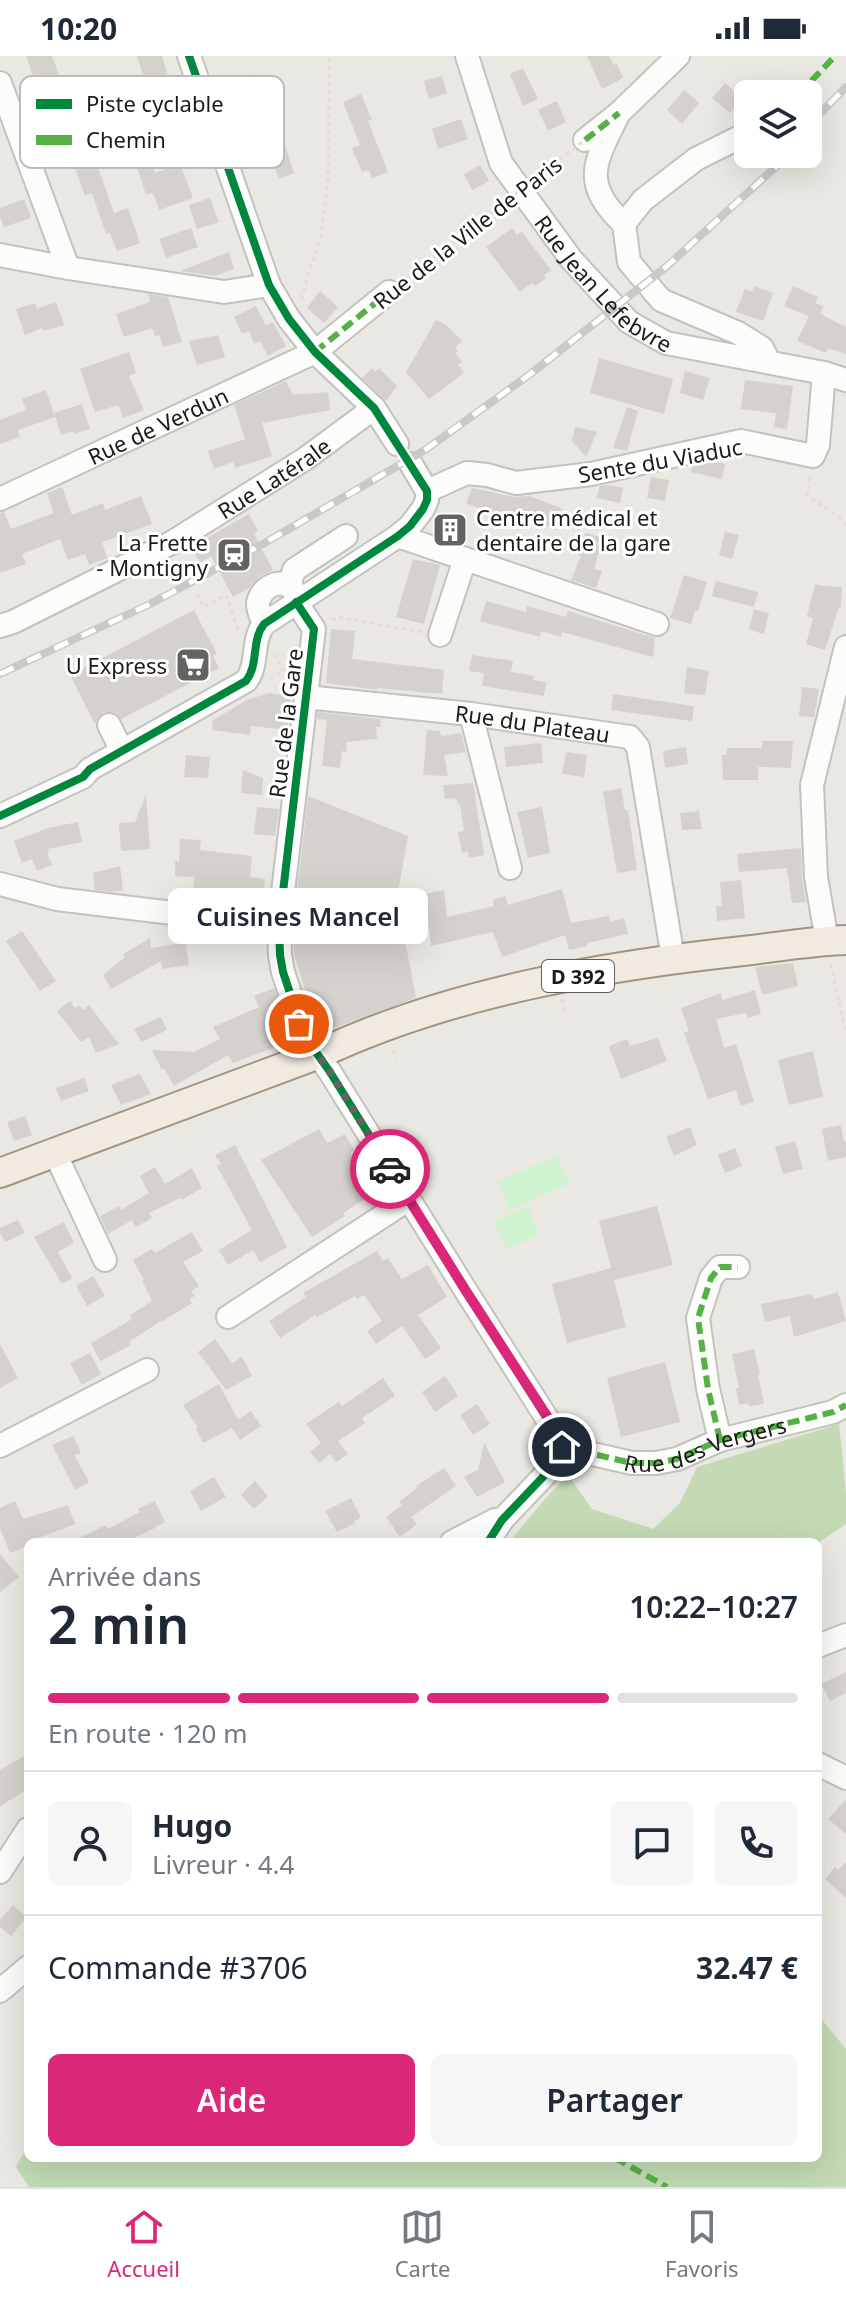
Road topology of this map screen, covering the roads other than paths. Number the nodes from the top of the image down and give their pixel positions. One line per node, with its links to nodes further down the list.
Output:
1 (189, 56): 4 (street)
2 (467, 56): 18 (street, Rue Jean Lefebvre)
3 (678, 56): 6 (street, Rue de la Ville de Paris)
4 (196, 76)
5 (0, 83): 7 (street)
6 (619, 113): 8 (street, Rue de la Ville de Paris); 12 (street, Rue de la Ville de Paris)
7 (20, 137)
8 (585, 140)
9 (734, 140): 12 (street)
10 (31, 168): 14 (street)
11 (228, 168): 15 (street)
12 (624, 224): 18 (street)
13 (0, 255): 14 (street)
14 (68, 268): 15 (street)
15 (269, 285): 17 (street)
16 (389, 292): 17 (street, Rue de la Ville de Paris)
17 (315, 352): 21 (street); 25 (street, Rue de Verdun)
18 (769, 362): 19 (street, Rue Jean Lefebvre)
19 (824, 373): 20 (street, Rue Jean Lefebvre); 24 (street, Sente du Viaduc)
20 (846, 380)
21 (374, 408): 22 (street); 31 (street, Rue Latérale)
22 (397, 444)
23 (411, 464): 24 (street)
24 (427, 491): 27 (street)
25 (0, 499)
26 (346, 536): 29 (street)
27 (398, 536): 28 (street); 29 (street)
28 (465, 559): 30 (street); 32 (street)
29 (295, 596): 34 (street, Rue de la Gare); 37 (street)
30 (657, 624)
31 (0, 626)
32 (440, 635)
33 (846, 647): 42 (street)
34 (298, 690): 35 (street, Rue du Plateau); 41 (street, Rue de la Gare)
35 (471, 714): 39 (street); 43 (street, Rue du Plateau)
36 (109, 725): 37 (street)
37 (122, 751): 38 (street)
38 (0, 816)
39 (510, 868)
40 (0, 884): 41 (street)
41 (279, 926): 44 (street, Rue de la Gare)
42 (836, 940): 43 (main road, D 392)
43 (673, 958): 44 (main road, D 392)
44 (319, 1054): 45 (main road, D 392); 47 (street, Rue de la Gare)
45 (55, 1153): 46 (main road, D 392); 48 (street)
46 (0, 1173)
47 (409, 1199): 50 (street); 55 (street, Rue de la Gare)
48 (105, 1260)
49 (738, 1267): 53 (street)
50 (228, 1317)
51 (147, 1370): 54 (street)
52 (846, 1405): 53 (street, Rue des Vergers)
53 (720, 1440): 55 (street, Rue des Vergers)
54 (0, 1446)
55 (562, 1447): 56 (street)
56 (502, 1520): 57 (street); 58 (street)
57 (460, 1538)
58 (491, 1538)
59 (846, 1635): 60 (street)
60 (822, 1644)
61 (822, 1766): 62 (street)
62 (846, 1778)
63 (24, 1835): 64 (street)
64 (0, 1872)
65 (24, 1970): 66 (street)
66 (0, 1991)

